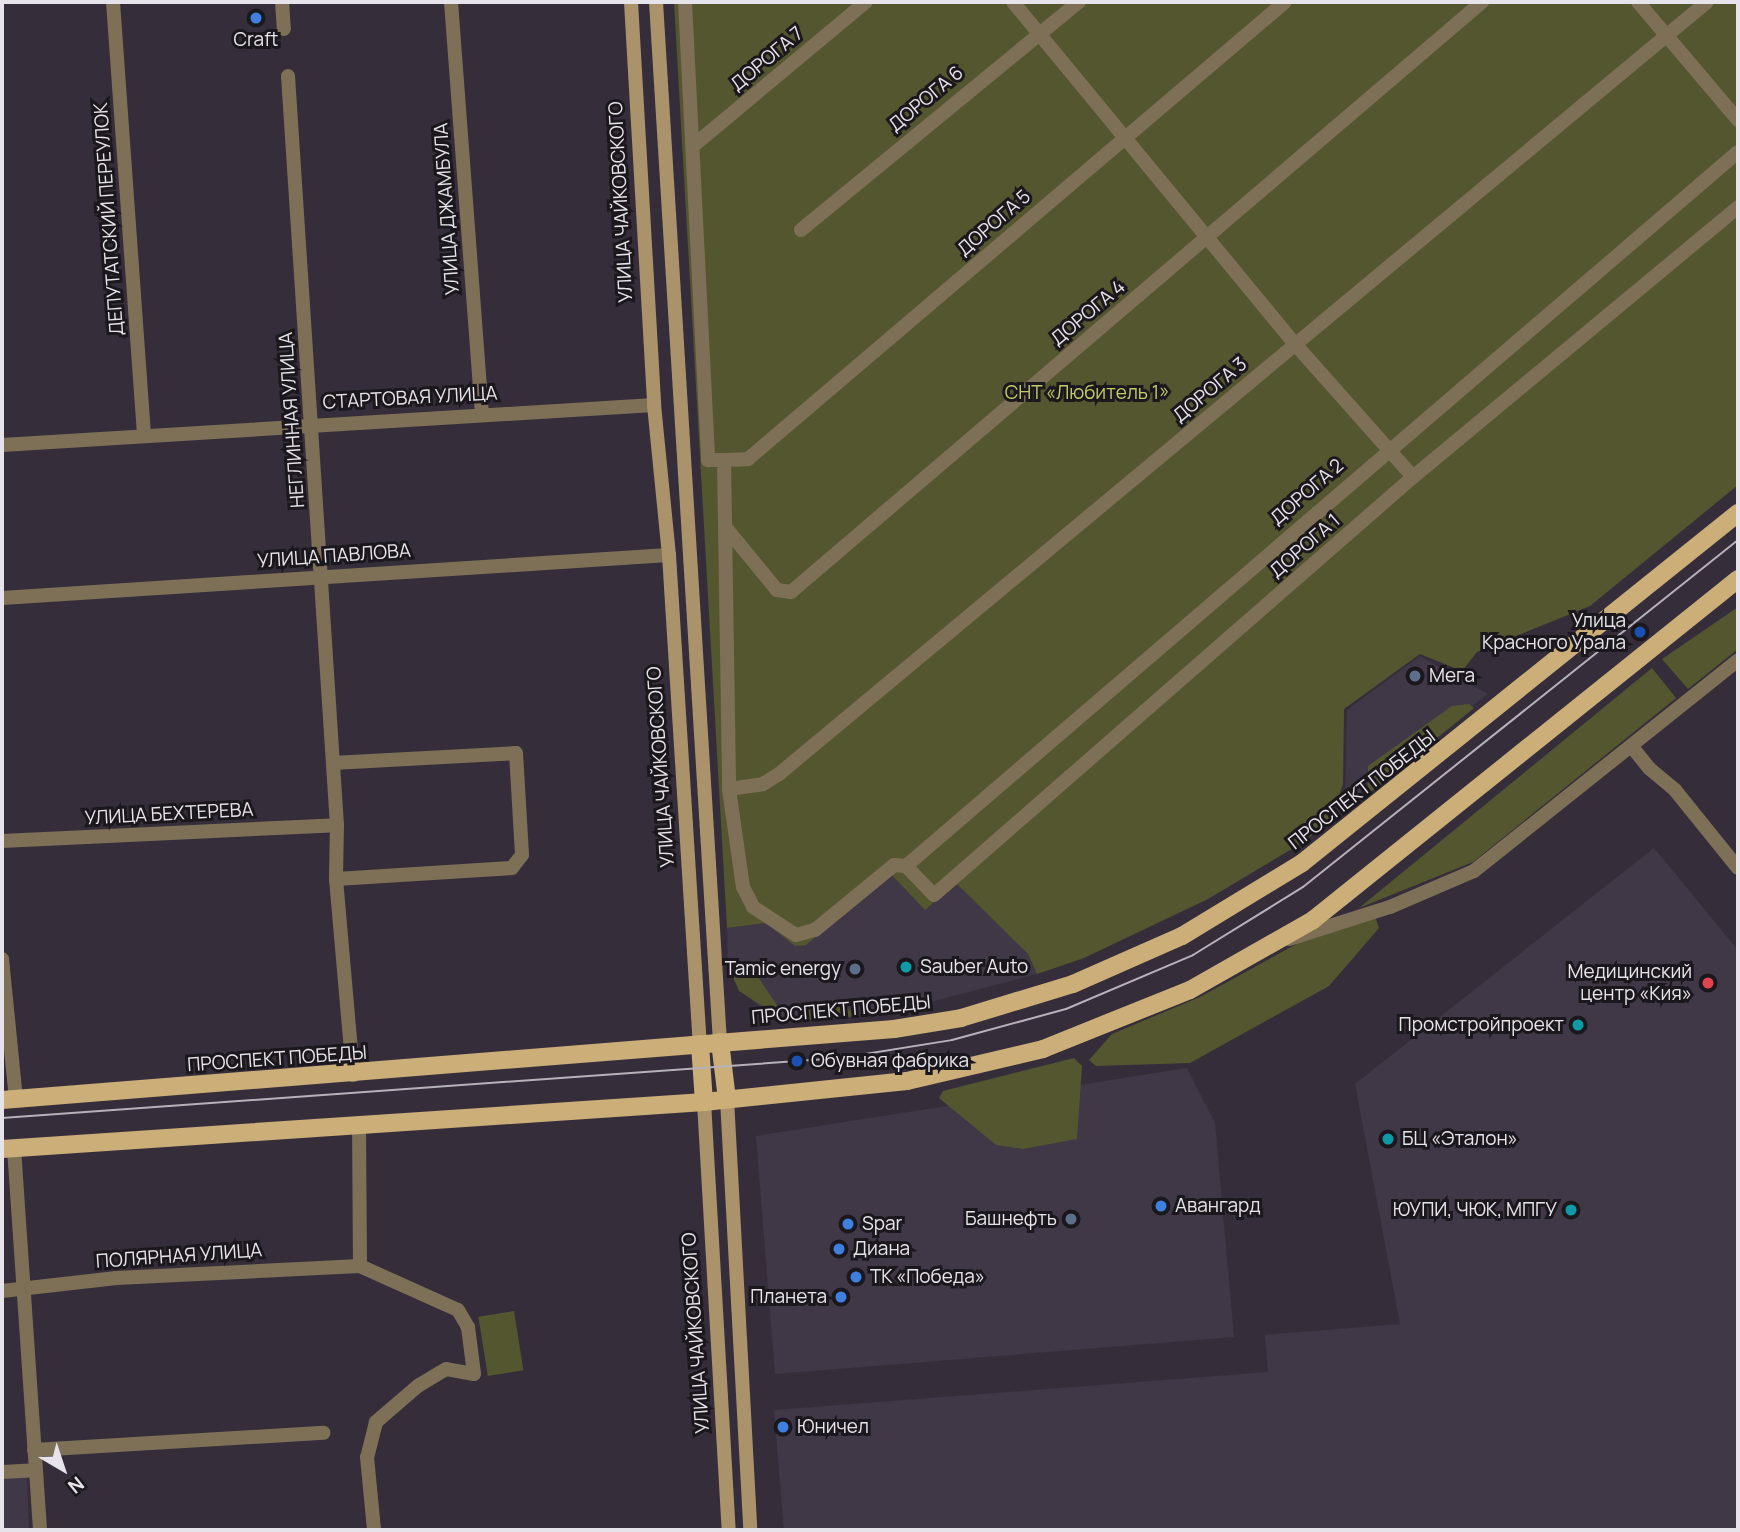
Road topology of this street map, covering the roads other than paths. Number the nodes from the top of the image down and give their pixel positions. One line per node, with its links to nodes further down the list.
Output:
1 (113, 2): 29 (street, ДЕПУТАТСКИЙ ПЕРЕУЛОК)
2 (282, 2): 14 (street)
3 (451, 2): 27 (street, УЛИЦА ДЖАМБУЛА)
4 (631, 2): 26 (main road, УЛИЦА ЧАЙКОВСКОГО)
5 (656, 2): 51 (main road, УЛИЦА ЧАЙКОВСКОГО)
6 (685, 2): 20 (street)
7 (866, 2): 20 (street, ДОРОГА 7)
8 (1013, 2): 15 (street)
9 (1079, 2): 15 (street, ДОРОГА 6)
10 (1285, 2): 19 (street, ДОРОГА 5)
11 (1482, 2): 24 (street, ДОРОГА 4)
12 (1638, 2): 16 (street)
13 (1707, 2): 16 (street, ДОРОГА 3)
14 (284, 29)
15 (1040, 35): 19 (street); 23 (street, ДОРОГА 6)
16 (1665, 35): 18 (street); 25 (street, ДОРОГА 3)
17 (288, 76): 28 (street, НЕГЛИННАЯ УЛИЦА)
18 (1738, 120)
19 (1124, 136): 24 (street); 32 (street, ДОРОГА 5)
20 (693, 146): 32 (street)
21 (1738, 152): 31 (street, ДОРОГА 2)
22 (1738, 207): 33 (street, ДОРОГА 1)
23 (801, 230)
24 (1207, 237): 25 (street); 35 (street, ДОРОГА 4)
25 (1295, 344): 31 (street); 43 (street, ДОРОГА 3)
26 (654, 405): 27 (street, СТАРТОВАЯ УЛИЦА); 36 (main road, УЛИЦА ЧАЙКОВСКОГО)
27 (482, 414): 28 (street, СТАРТОВАЯ УЛИЦА)
28 (313, 423): 29 (street, СТАРТОВАЯ УЛИЦА); 37 (street, НЕГЛИННАЯ УЛИЦА)
29 (144, 433): 30 (street, СТАРТОВАЯ УЛИЦА)
30 (2, 445)
31 (1389, 447): 33 (street); 46 (street, ДОРОГА 2)
32 (724, 460): 35 (street, ДОРОГА 2)
33 (1413, 477): 46 (street, ДОРОГА 1)
34 (1738, 513): 51 (main road, ПРОСПЕКТ ПОБЕДЫ)
35 (726, 528): 43 (street, ДОРОГА 2)
36 (669, 555): 37 (street, УЛИЦА ПАВЛОВА); 52 (main road, УЛИЦА ЧАЙКОВСКОГО)
37 (320, 576): 39 (street, УЛИЦА ПАВЛОВА); 42 (street, НЕГЛИННАЯ УЛИЦА)
38 (1738, 579): 49 (main road)
39 (2, 597)
40 (1738, 660): 41 (street)
41 (1632, 747): 47 (street); 49 (street)
42 (333, 763): 44 (street, НЕГЛИННАЯ УЛИЦА); 48 (street)
43 (729, 789): 46 (street, ДОРОГА 2)
44 (337, 825): 45 (street, УЛИЦА БЕХТЕРЕВА); 48 (street, НЕГЛИННАЯ УЛИЦА)
45 (2, 841)
46 (906, 866)
47 (1738, 868)
48 (336, 879): 53 (street, НЕГЛИННАЯ УЛИЦА)
49 (1275, 944): 55 (main road)
50 (2, 959): 54 (street)
51 (720, 1042): 52 (main road, ПРОСПЕКТ ПОБЕДЫ); 55 (main road, УЛИЦА ЧАЙКОВСКОГО)
52 (700, 1044): 53 (main road, ПРОСПЕКТ ПОБЕДЫ); 56 (main road, УЛИЦА ЧАЙКОВСКОГО)
53 (352, 1075): 54 (main road, ПРОСПЕКТ ПОБЕДЫ)
54 (9, 1099)
55 (727, 1099): 56 (main road); 69 (main road, УЛИЦА ЧАЙКОВСКОГО)
56 (704, 1102): 57 (main road); 68 (main road, УЛИЦА ЧАЙКОВСКОГО)
57 (359, 1123): 58 (main road); 59 (street)
58 (8, 1148): 60 (street)
59 (360, 1266): 60 (street, ПОЛЯРНАЯ УЛИЦА); 67 (street)
60 (23, 1289): 61 (street, ПОЛЯРНАЯ УЛИЦА); 63 (street)
61 (2, 1291)
62 (324, 1433): 63 (street)
63 (34, 1450): 64 (street)
64 (35, 1470): 65 (street); 66 (street)
65 (2, 1472)
66 (40, 1530)
67 (374, 1530)
68 (729, 1530)
69 (750, 1530)

